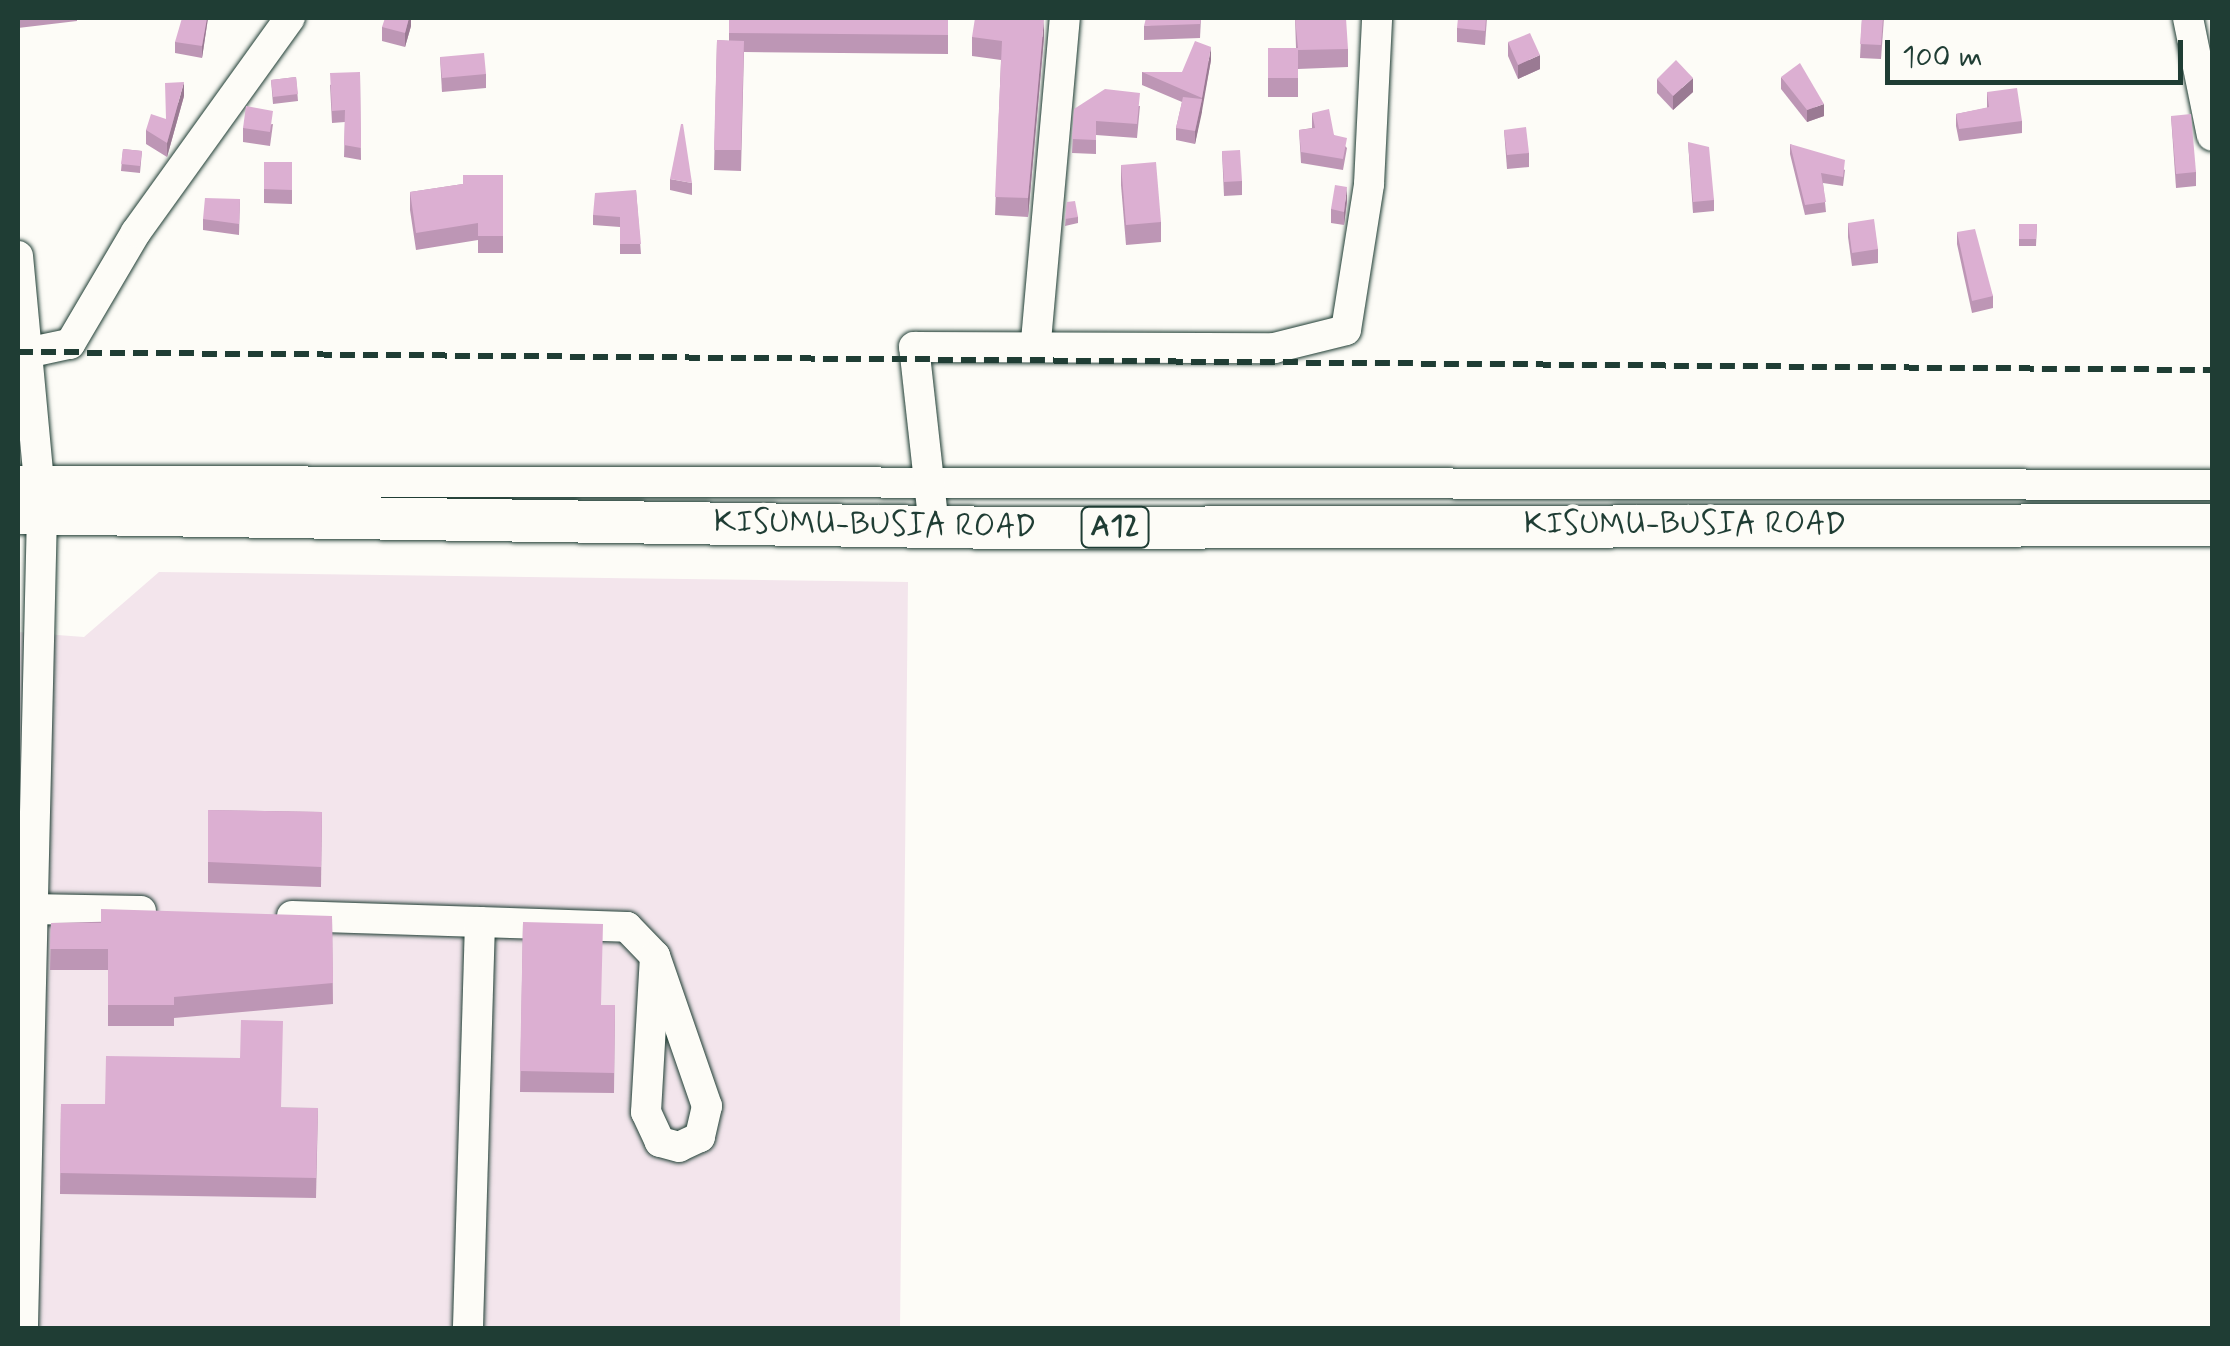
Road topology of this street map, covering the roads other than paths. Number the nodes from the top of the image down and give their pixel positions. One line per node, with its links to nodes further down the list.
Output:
1 (290, 18): 8 (street)
2 (1065, 18): 7 (street)
3 (1377, 18): 7 (street)
4 (2188, 18): 5 (street)
5 (2212, 136)
6 (18, 256): 8 (street)
7 (1036, 341): 9 (street)
8 (31, 352): 11 (street)
9 (929, 481): 10 (street); 11 (street); 13 (street)
10 (2212, 484)
11 (29, 497): 13 (highway, KISUMU-BUSIA ROAD / A12); 14 (street)
12 (2212, 526): 13 (highway, KISUMU-BUSIA ROAD / A12)
13 (934, 527)
14 (29, 908): 15 (street); 19 (street)
15 (176, 912)
16 (252, 915): 17 (street)
17 (480, 922): 18 (street); 20 (street)
18 (655, 956): 18 (street)
19 (23, 1328)
20 (468, 1328)

